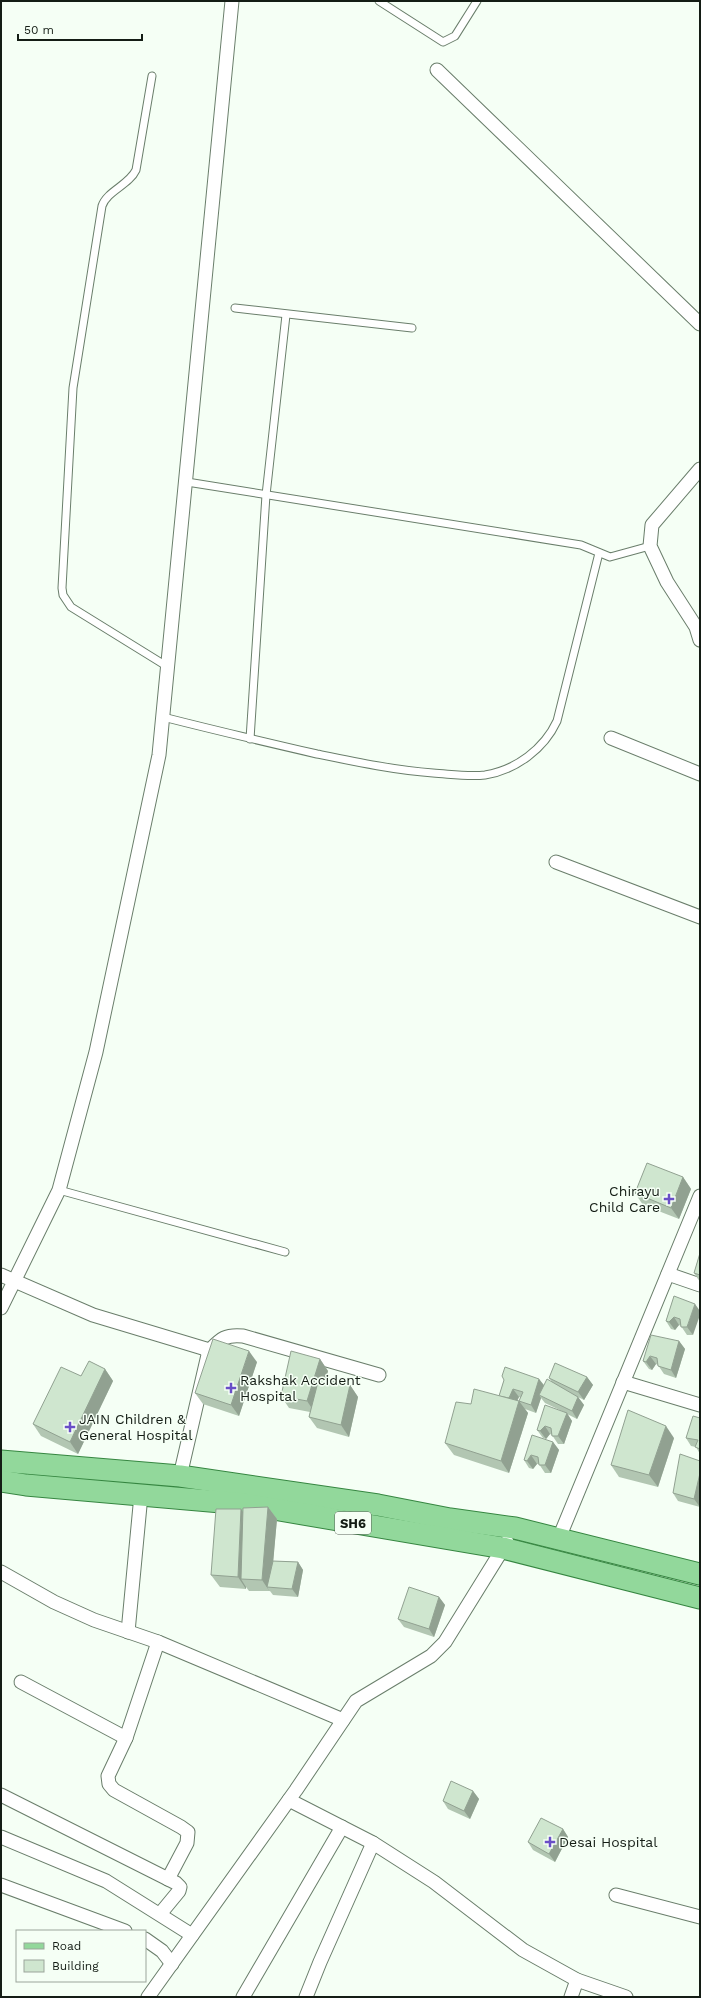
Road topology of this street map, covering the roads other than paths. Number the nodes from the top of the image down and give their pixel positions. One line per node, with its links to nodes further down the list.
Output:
1 (232, 1): 11 (street)
2 (379, 1): 3 (lane)
3 (477, 1)
4 (437, 70): 8 (street)
5 (152, 76): 16 (lane)
6 (235, 308): 7 (lane)
7 (286, 315): 9 (lane); 12 (lane)
8 (700, 324)
9 (412, 328)
10 (700, 469): 13 (street)
11 (186, 482): 12 (lane); 16 (street)
12 (266, 495): 14 (lane); 19 (lane)
13 (650, 546): 14 (lane); 15 (street)
14 (599, 553): 19 (lane)
15 (700, 640)
16 (168, 667): 17 (street)
17 (163, 718): 19 (lane); 23 (street)
18 (611, 738): 20 (street)
19 (250, 739)
20 (700, 774)
21 (556, 862): 22 (street)
22 (700, 917)
23 (59, 1190): 25 (lane); 28 (street)
24 (700, 1196): 26 (street)
25 (286, 1252)
26 (668, 1274): 29 (street); 33 (street)
27 (1, 1275): 28 (street)
28 (15, 1282): 30 (street); 31 (street)
29 (700, 1285)
30 (1, 1308)
31 (208, 1352): 32 (street); 36 (street)
32 (379, 1375)
33 (624, 1382): 34 (street); 40 (street)
34 (700, 1405)
35 (1, 1461): 36 (main road, SH6)
36 (180, 1476): 39 (main road, SH6)
37 (1, 1481): 38 (main road, SH6)
38 (141, 1495): 41 (main road, SH6); 45 (street)
39 (515, 1528): 40 (main road, SH6); 41 (street)
40 (560, 1538): 43 (main road, SH6)
41 (503, 1548): 44 (main road, SH6); 48 (street)
42 (1, 1572): 45 (street)
43 (700, 1574)
44 (700, 1598)
45 (128, 1632): 46 (street)
46 (158, 1642): 48 (street); 49 (street)
47 (21, 1682): 49 (street)
48 (343, 1720): 51 (street)
49 (126, 1738): 55 (street)
50 (1, 1795): 55 (street)
51 (289, 1800): 52 (street); 61 (street)
52 (342, 1827): 54 (street); 66 (street)
53 (1, 1837): 58 (street)
54 (373, 1843): 64 (street); 67 (street)
55 (168, 1879): 58 (street)
56 (1, 1885): 60 (street)
57 (616, 1895): 59 (street)
58 (160, 1914): 61 (street)
59 (700, 1917)
60 (122, 1930)
61 (192, 1935): 63 (street)
62 (146, 1940): 63 (street)
63 (172, 1964): 65 (street)
64 (577, 1980): 68 (street); 69 (street)
65 (148, 1997)
66 (243, 1997)
67 (306, 1997)
68 (571, 1997)
69 (626, 1997)

